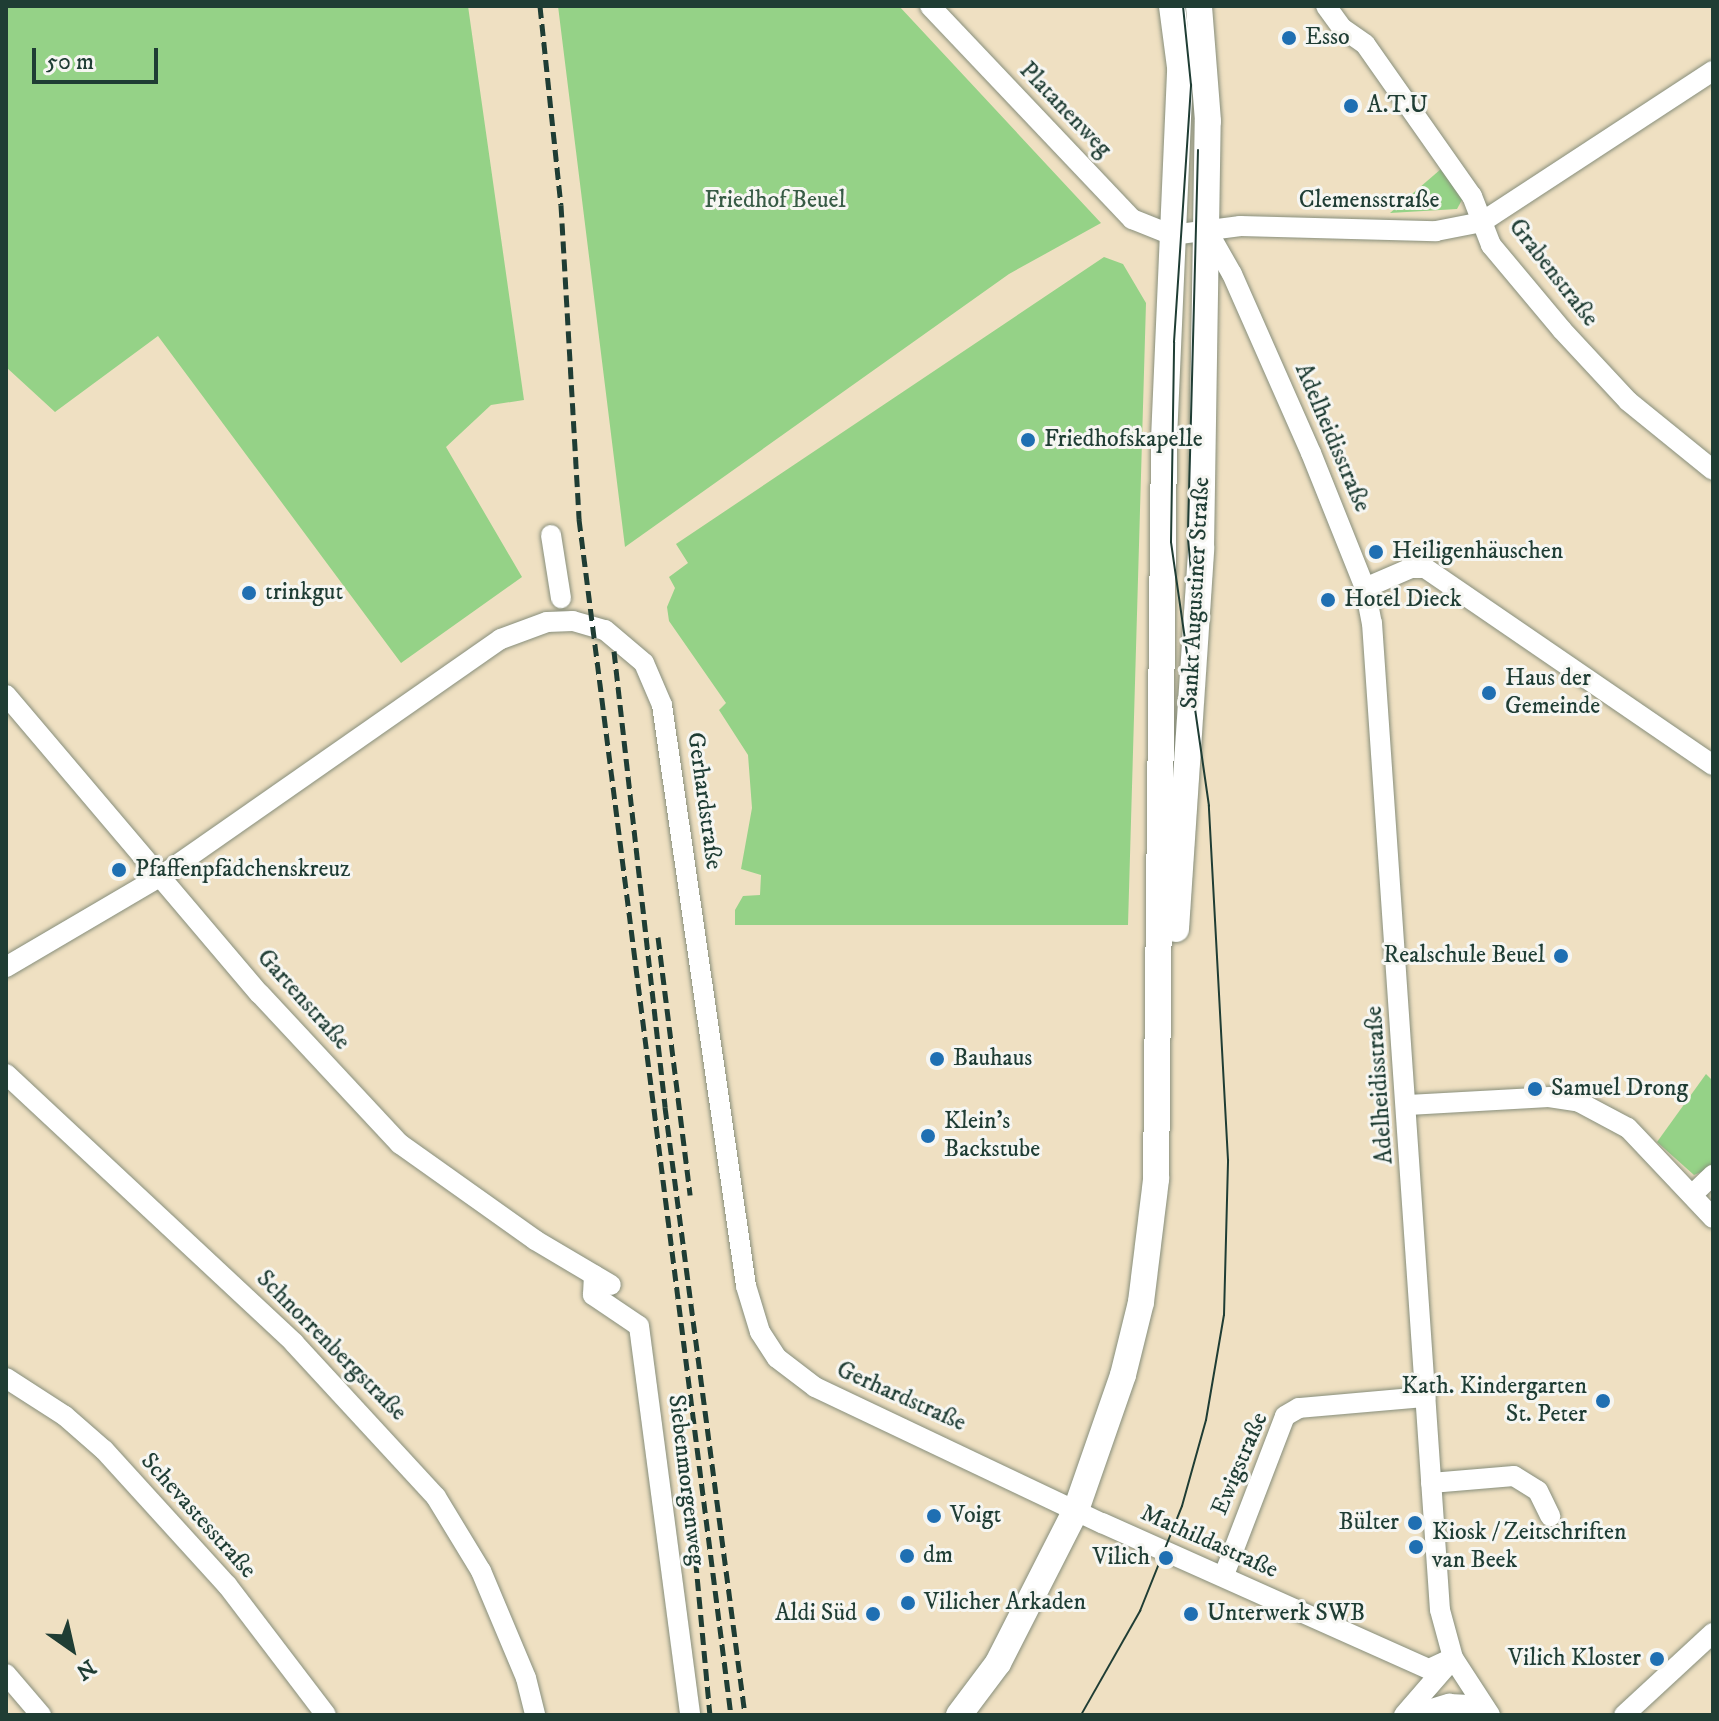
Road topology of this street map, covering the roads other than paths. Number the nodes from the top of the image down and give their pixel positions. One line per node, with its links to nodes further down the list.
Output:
1 (930, 6): 8 (street, Platanenweg)
2 (1172, 6): 8 (main road, Sankt Augustiner Straße)
3 (1199, 6): 7 (main road, Sankt Augustiner Straße)
4 (1326, 6): 6 (street, Grabenstraße)
5 (1713, 71): 6 (street, Clemensstraße)
6 (1482, 222): 7 (street, Clemensstraße); 9 (street, Grabenstraße)
7 (1208, 232): 8 (street, Clemensstraße); 11 (street, Adelheidisstraße); 20 (main road, Sankt Augustiner Straße)
8 (1172, 235): 20 (main road, Sankt Augustiner Straße)
9 (1713, 470)
10 (551, 535): 12 (street)
11 (1372, 585): 14 (street); 18 (street, Adelheidisstraße)
12 (561, 598)
13 (6, 695): 15 (street, Gartenstraße)
14 (1713, 765)
15 (161, 876): 16 (street, Gerhardstraße); 23 (street, Gartenstraße); 27 (street, Gerhardstraße)
16 (6, 967)
17 (6, 1074): 35 (street, Schnorrenbergstraße)
18 (1408, 1105): 21 (street); 25 (street, Adelheidisstraße)
19 (1713, 1175): 21 (street)
20 (1156, 1179): 27 (main road, Sankt Augustiner Straße)
21 (1692, 1195): 22 (street)
22 (1713, 1218)
23 (602, 1280): 36 (street, Siebenmorgenweg)
24 (6, 1378): 34 (street, Schevastesstraße)
25 (1426, 1397): 26 (street, Adelheidisstraße); 29 (street, Ewigstraße)
26 (1431, 1483): 28 (street); 31 (street, Adelheidisstraße)
27 (1076, 1510): 29 (street, Mathildastraße); 37 (main road, Sankt Augustiner Straße)
28 (1550, 1516)
29 (1224, 1575): 31 (street, Mathildastraße)
30 (1713, 1633): 41 (street)
31 (1453, 1658): 38 (street); 40 (street, Adelheidisstraße)
32 (6, 1674): 33 (street)
33 (41, 1715)
34 (326, 1715)
35 (535, 1715)
36 (690, 1715)
37 (959, 1715)
38 (1404, 1715)
39 (1412, 1715): 40 (street)
40 (1488, 1715)
41 (1624, 1715)

